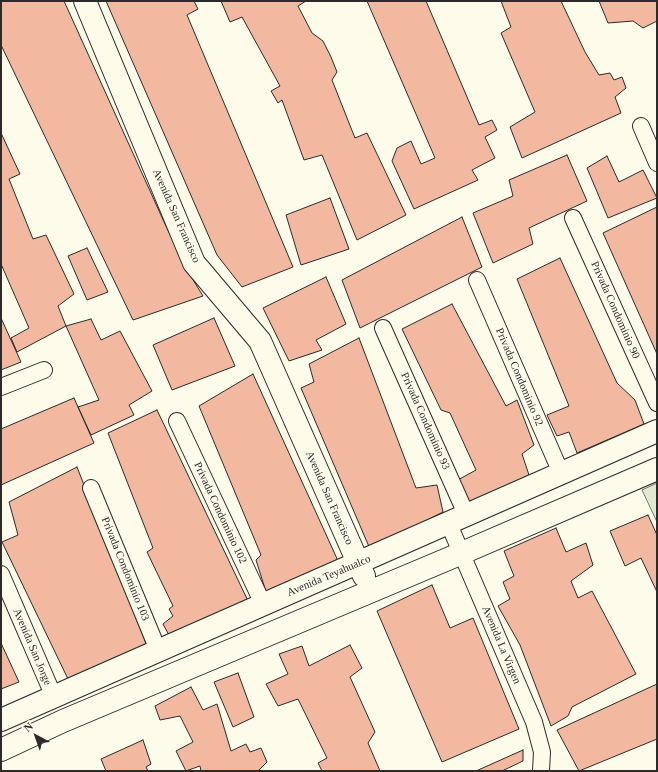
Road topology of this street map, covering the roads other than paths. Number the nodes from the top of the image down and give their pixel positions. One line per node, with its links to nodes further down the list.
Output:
1 (85, 1): 17 (main road, Avenida San Francisco)
2 (641, 126): 3 (street)
3 (657, 163)
4 (573, 218): 9 (street, Privada Condominio 90)
5 (477, 280): 13 (street, Privada Condominio 92)
6 (383, 328): 15 (street, Privada Condominio 93)
7 (44, 370): 8 (street)
8 (1, 387)
9 (657, 403)
10 (176, 421): 20 (street, Privada Condominio 102)
11 (657, 431): 13 (main road, Avenida Teyahualco)
12 (657, 469): 16 (main road)
13 (561, 473): 15 (main road, Avenida Teyahualco)
14 (91, 488): 21 (street, Privada Condominio 103)
15 (457, 518): 16 (street, Avenida La Virgen); 17 (main road, Avenida Teyahualco)
16 (462, 553): 19 (main road); 25 (street, Avenida La Virgen)
17 (358, 563): 19 (main road, Avenida San Francisco); 20 (main road, Avenida Teyahualco)
18 (1, 574): 22 (street, Avenida San Jorge)
19 (370, 592): 24 (main road)
20 (263, 604): 21 (main road, Avenida Teyahualco)
21 (158, 650): 22 (main road, Avenida Teyahualco)
22 (54, 697): 23 (main road, Avenida Teyahualco)
23 (1, 720)
24 (1, 750)
25 (540, 771)

